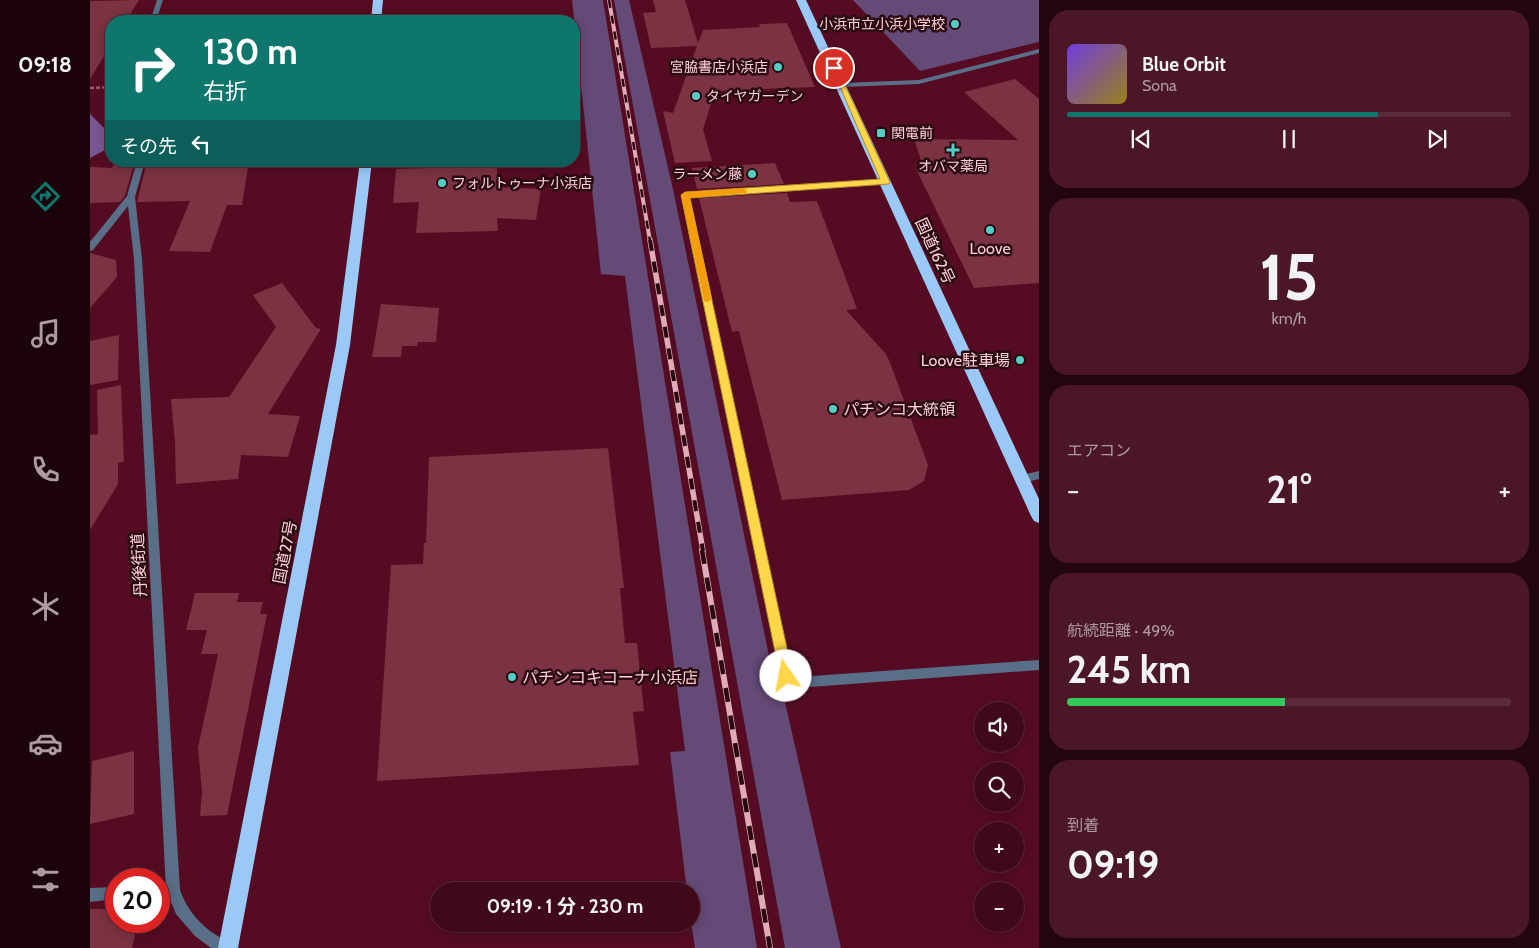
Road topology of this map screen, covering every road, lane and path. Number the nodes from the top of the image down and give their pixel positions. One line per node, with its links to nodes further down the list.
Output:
1 (160, 0): 4 (street)
2 (378, 0): 5 (highway)
3 (801, 0): 7 (highway, 国道162号)
4 (155, 15)
5 (377, 15)
6 (1039, 51): 7 (street)
7 (842, 85): 12 (highway, 国道162号)
8 (105, 87): 9 (path)
9 (90, 88)
10 (139, 167): 13 (street, 丹後街道)
11 (365, 167): 24 (highway, 国道27号)
12 (886, 182): 16 (highway, 国道162号); 18 (street)
13 (131, 197): 14 (street); 20 (street, 丹後街道)
14 (90, 248)
15 (1039, 475): 16 (street)
16 (1022, 479): 17 (highway, 国道162号)
17 (1039, 516)
18 (1039, 665)
19 (170, 890): 20 (street)
20 (174, 890): 23 (street, 丹後街道)
21 (105, 893): 22 (street)
22 (90, 894)
23 (224, 948)
24 (228, 948)

